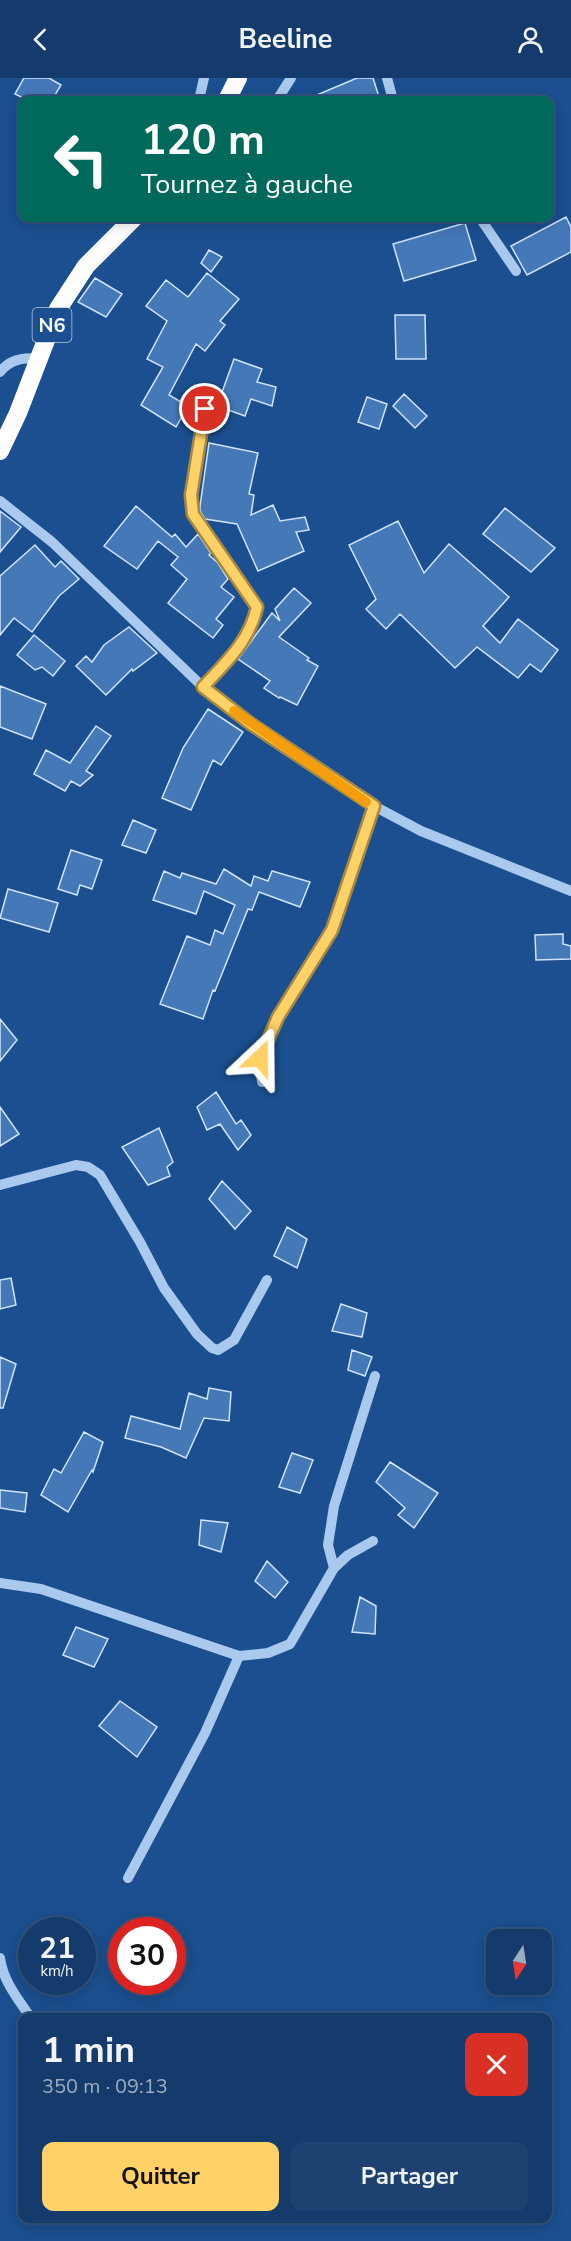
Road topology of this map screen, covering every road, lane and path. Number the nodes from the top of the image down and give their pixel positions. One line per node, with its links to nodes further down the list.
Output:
1 (204, 78): 5 (street)
2 (238, 78): 6 (highway)
3 (291, 78): 7 (street)
4 (387, 78): 8 (street)
5 (201, 96)
6 (229, 96)
7 (280, 96)
8 (392, 96)
9 (130, 222): 12 (highway, N6)
10 (483, 222): 11 (street)
11 (516, 271)
12 (38, 358): 13 (street); 15 (highway, N6)
13 (0, 372)
14 (205, 409): 17 (street)
15 (0, 451)
16 (0, 501): 17 (street)
17 (203, 687): 18 (street)
18 (374, 806): 19 (street); 20 (street)
19 (571, 891)
20 (262, 1082)
21 (0, 1185): 22 (street)
22 (267, 1280)
23 (375, 1376): 25 (street)
24 (373, 1541): 25 (street)
25 (334, 1568): 27 (street)
26 (0, 1583): 27 (street)
27 (239, 1656): 28 (street)
28 (128, 1878)
29 (0, 1958): 30 (street)
30 (27, 2013)

